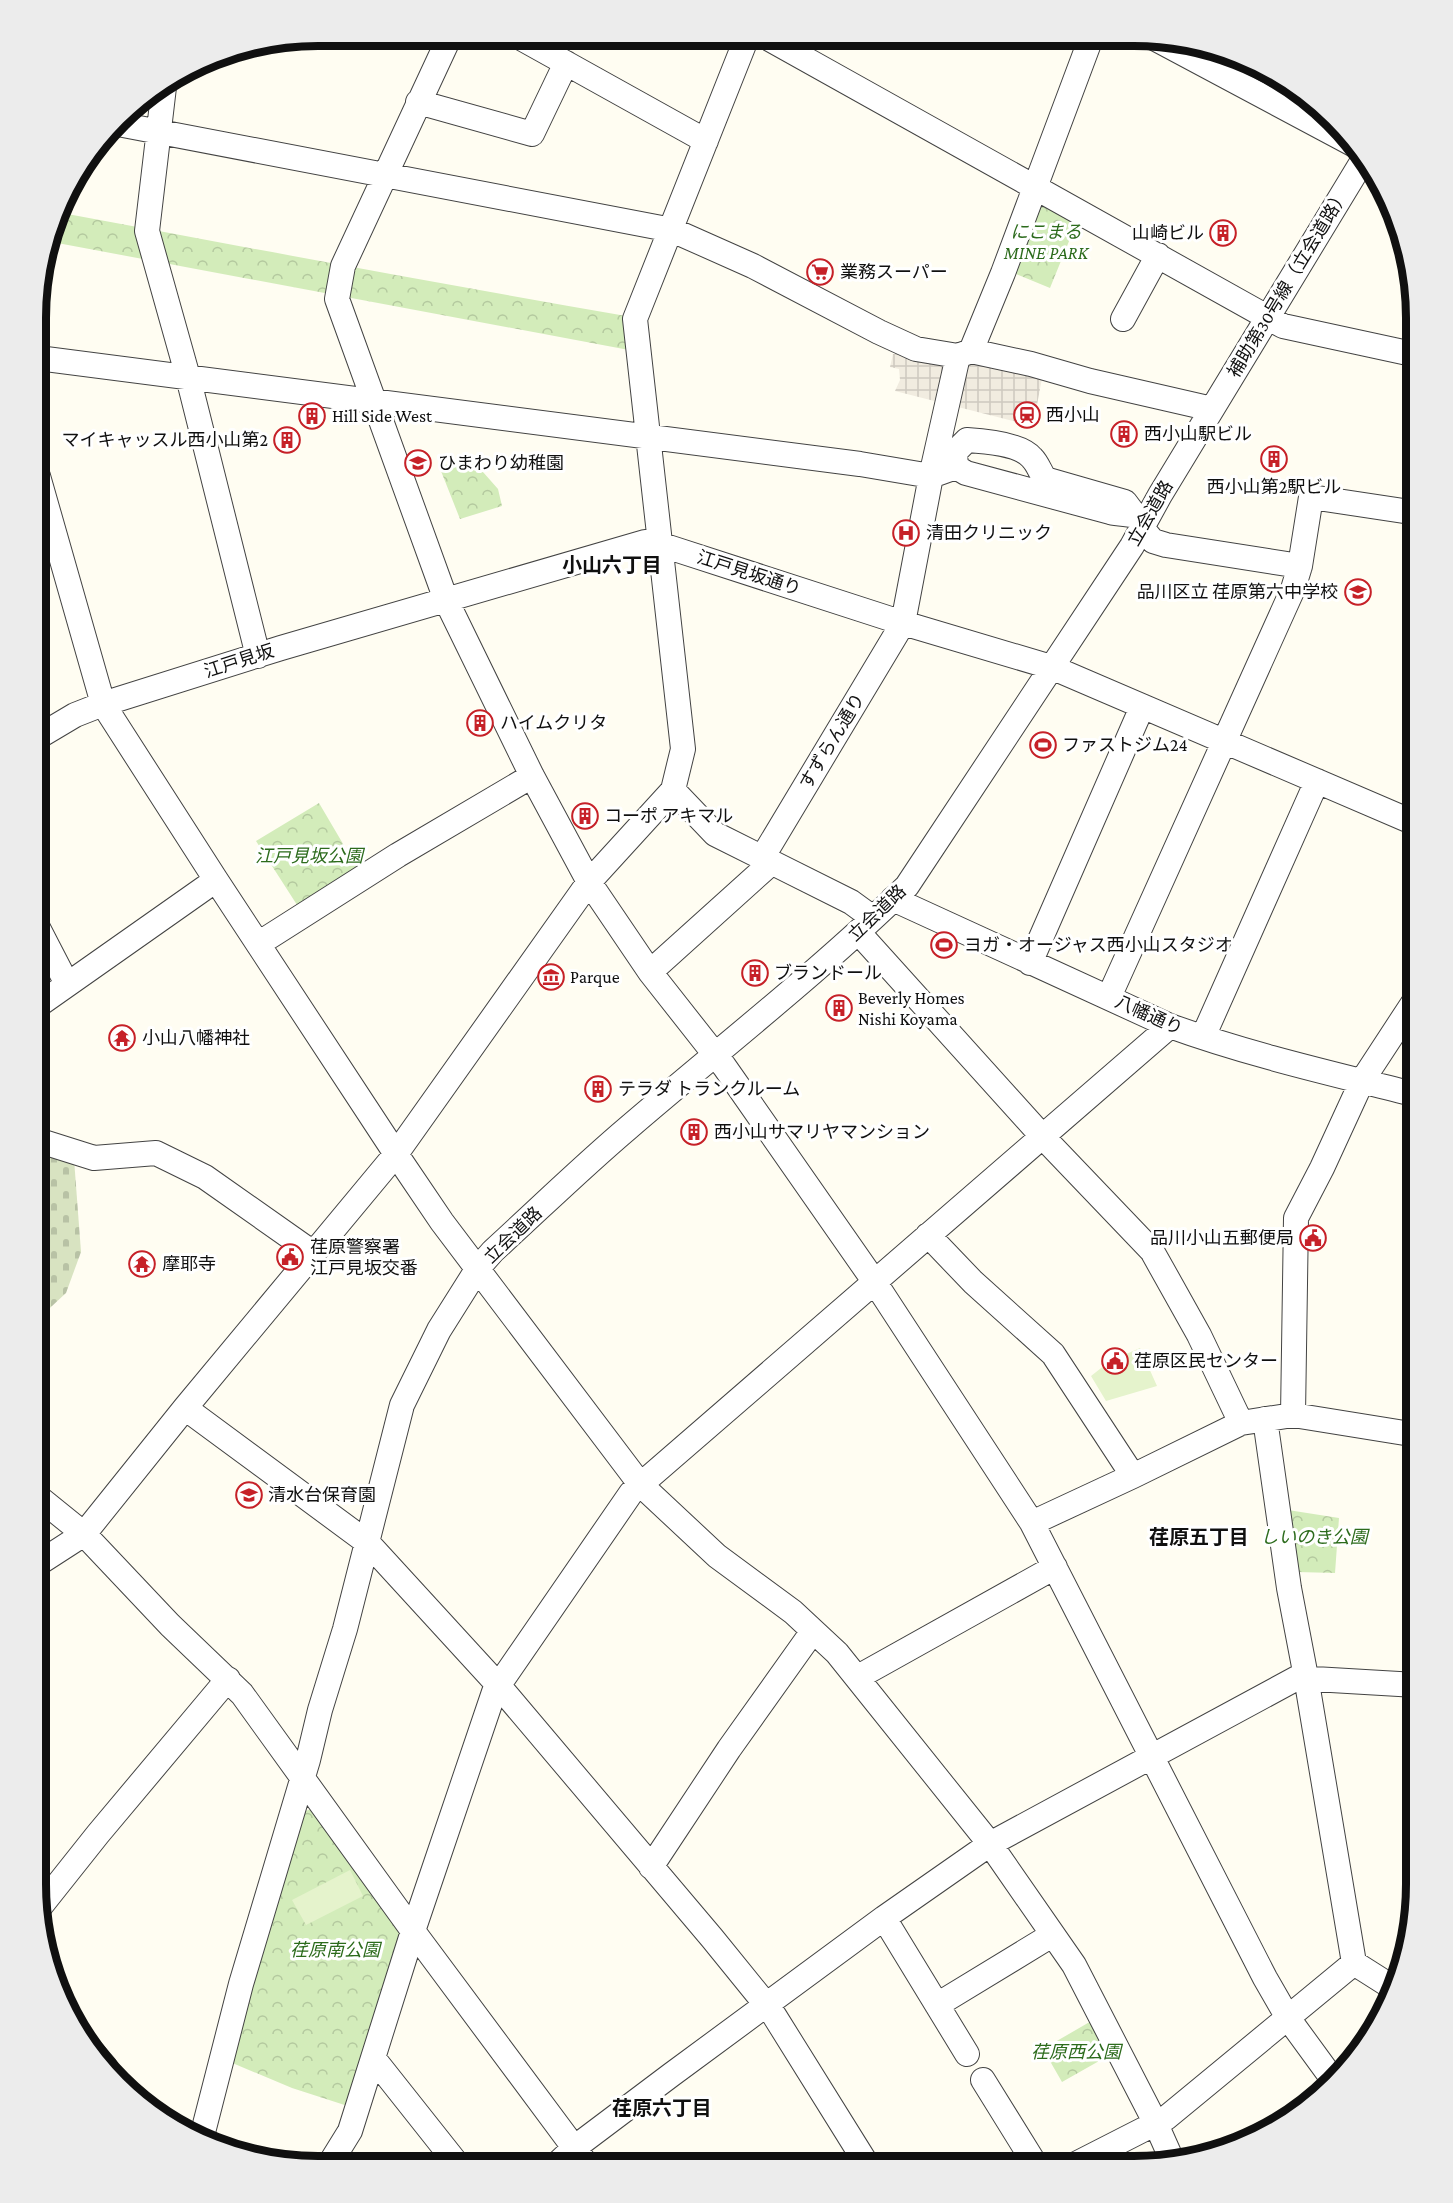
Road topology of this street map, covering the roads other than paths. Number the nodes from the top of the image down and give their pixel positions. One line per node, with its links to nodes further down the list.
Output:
1 (445, 46): 9 (street)
2 (535, 46): 7 (street)
3 (743, 46): 13 (street)
4 (782, 46): 16 (street)
5 (1088, 46): 16 (street)
6 (1177, 50): 12 (street)
7 (566, 63): 9 (street); 13 (street)
8 (164, 95): 11 (street)
9 (418, 102): 15 (street)
10 (127, 125): 11 (street)
11 (158, 131): 15 (street); 24 (street)
12 (1335, 135)
13 (706, 141): 17 (street)
14 (1360, 165): 19 (street, 補助第30号線（立会道路）)
15 (384, 174): 17 (street); 25 (street)
16 (1036, 187): 18 (street); 21 (street)
17 (672, 230): 21 (street); 27 (street)
18 (1158, 255): 19 (street); 20 (street)
19 (1268, 316): 22 (street); 26 (street, 補助第30号線（立会道路）)
20 (1122, 319)
21 (965, 353): 26 (street); 29 (street)
22 (1406, 353)
23 (46, 359): 24 (street)
24 (188, 377): 25 (street); 37 (street)
25 (375, 401): 27 (street); 35 (street)
26 (1212, 409): 32 (street, 立会道路)
27 (649, 437): 29 (street); 33 (street)
28 (956, 467): 29 (street); 32 (street); 32 (street)
29 (931, 476): 36 (street)
30 (46, 504): 39 (street)
31 (1406, 511): 34 (street)
32 (1141, 520): 34 (street); 38 (street, 立会道路)
33 (659, 544): 35 (street, 江戸見坂通り); 36 (street, 江戸見坂通り); 45 (street)
34 (1300, 566): 42 (street)
35 (446, 600): 37 (street, 江戸見坂); 43 (street)
36 (903, 624): 38 (street, 江戸見坂通り); 47 (street, すずらん通り)
37 (258, 656): 39 (street, 江戸見坂)
38 (1051, 667): 40 (street, 江戸見坂通り); 50 (street, 立会道路)
39 (104, 704): 41 (street, 江戸見坂); 48 (street)
40 (1142, 706): 42 (street, 江戸見坂通り); 54 (street)
41 (46, 732)
42 (1225, 742): 44 (street, 江戸見坂通り); 57 (street)
43 (532, 776): 49 (street); 53 (street)
44 (1317, 781): 46 (street, 江戸見坂通り); 61 (street)
45 (673, 790): 47 (street); 49 (street)
46 (1406, 819)
47 (766, 861): 51 (street); 55 (street, すずらん通り)
48 (216, 880): 53 (street); 56 (street)
49 (589, 882): 55 (street); 67 (street)
50 (893, 899): 51 (street, 立会道路); 54 (street, 八幡通り)
51 (866, 925): 62 (street, 立会道路); 65 (street)
52 (46, 942): 56 (street)
53 (258, 944): 67 (street)
54 (1030, 963): 57 (street, 八幡通り)
55 (650, 972): 62 (street)
56 (67, 984): 58 (street)
57 (1109, 997): 60 (street, 八幡通り)
58 (46, 999)
59 (1406, 1015): 63 (street)
60 (1170, 1026): 61 (street, 八幡通り); 65 (street)
61 (1203, 1037): 63 (street, 八幡通り)
62 (716, 1056): 70 (street, 立会道路); 71 (street)
63 (1362, 1081): 64 (street, 八幡通り); 73 (street)
64 (1406, 1092)
65 (1042, 1136): 68 (street); 75 (street)
66 (46, 1143): 69 (street)
67 (396, 1154): 69 (street); 70 (street)
68 (928, 1236): 71 (street); 77 (street)
69 (313, 1253): 72 (street)
70 (478, 1268): 78 (street); 82 (street, 立会道路)
71 (874, 1281): 78 (street); 80 (street)
72 (185, 1408): 81 (street); 82 (street)
73 (1293, 1415): 74 (street); 76 (street)
74 (1265, 1419): 75 (street); 87 (street)
75 (1241, 1423): 77 (street)
76 (1406, 1433)
77 (1133, 1476): 80 (street)
78 (640, 1484): 85 (street); 90 (street)
79 (46, 1503): 81 (street)
80 (1032, 1523): 84 (street)
81 (84, 1534): 83 (street); 88 (street)
82 (368, 1543): 90 (street); 92 (street, 立会道路)
83 (46, 1559)
84 (1055, 1567): 86 (street); 91 (street)
85 (813, 1631): 86 (street); 94 (street)
86 (858, 1677): 93 (street)
87 (1306, 1677): 89 (street); 91 (street); 99 (street)
88 (228, 1679): 92 (street); 95 (street)
89 (1406, 1684)
90 (499, 1686): 94 (street); 97 (street)
91 (1152, 1756): 93 (street); 103 (street)
92 (303, 1778): 97 (street); 109 (street, 立会道路)
93 (990, 1844): 96 (street); 98 (street)
94 (651, 1866): 101 (street)
95 (47, 1898)
96 (884, 1918): 101 (street); 102 (street)
97 (413, 1931): 105 (street); 113 (street)
98 (1052, 1935): 102 (street); 108 (street)
99 (1354, 1963): 100 (street); 103 (street)
100 (1388, 1983)
101 (766, 2005): 114 (street); 115 (street)
102 (937, 2005): 104 (street)
103 (1288, 2018): 106 (street); 108 (street)
104 (967, 2054)
105 (374, 2059): 111 (street); 112 (street)
106 (1329, 2075)
107 (983, 2080): 116 (street)
108 (1156, 2124): 110 (street); 117 (street)
109 (203, 2131)
110 (1169, 2154)
111 (335, 2156)
112 (451, 2156)
113 (579, 2156)
114 (581, 2156)
115 (862, 2156)
116 (1030, 2156)
117 (1092, 2156)

